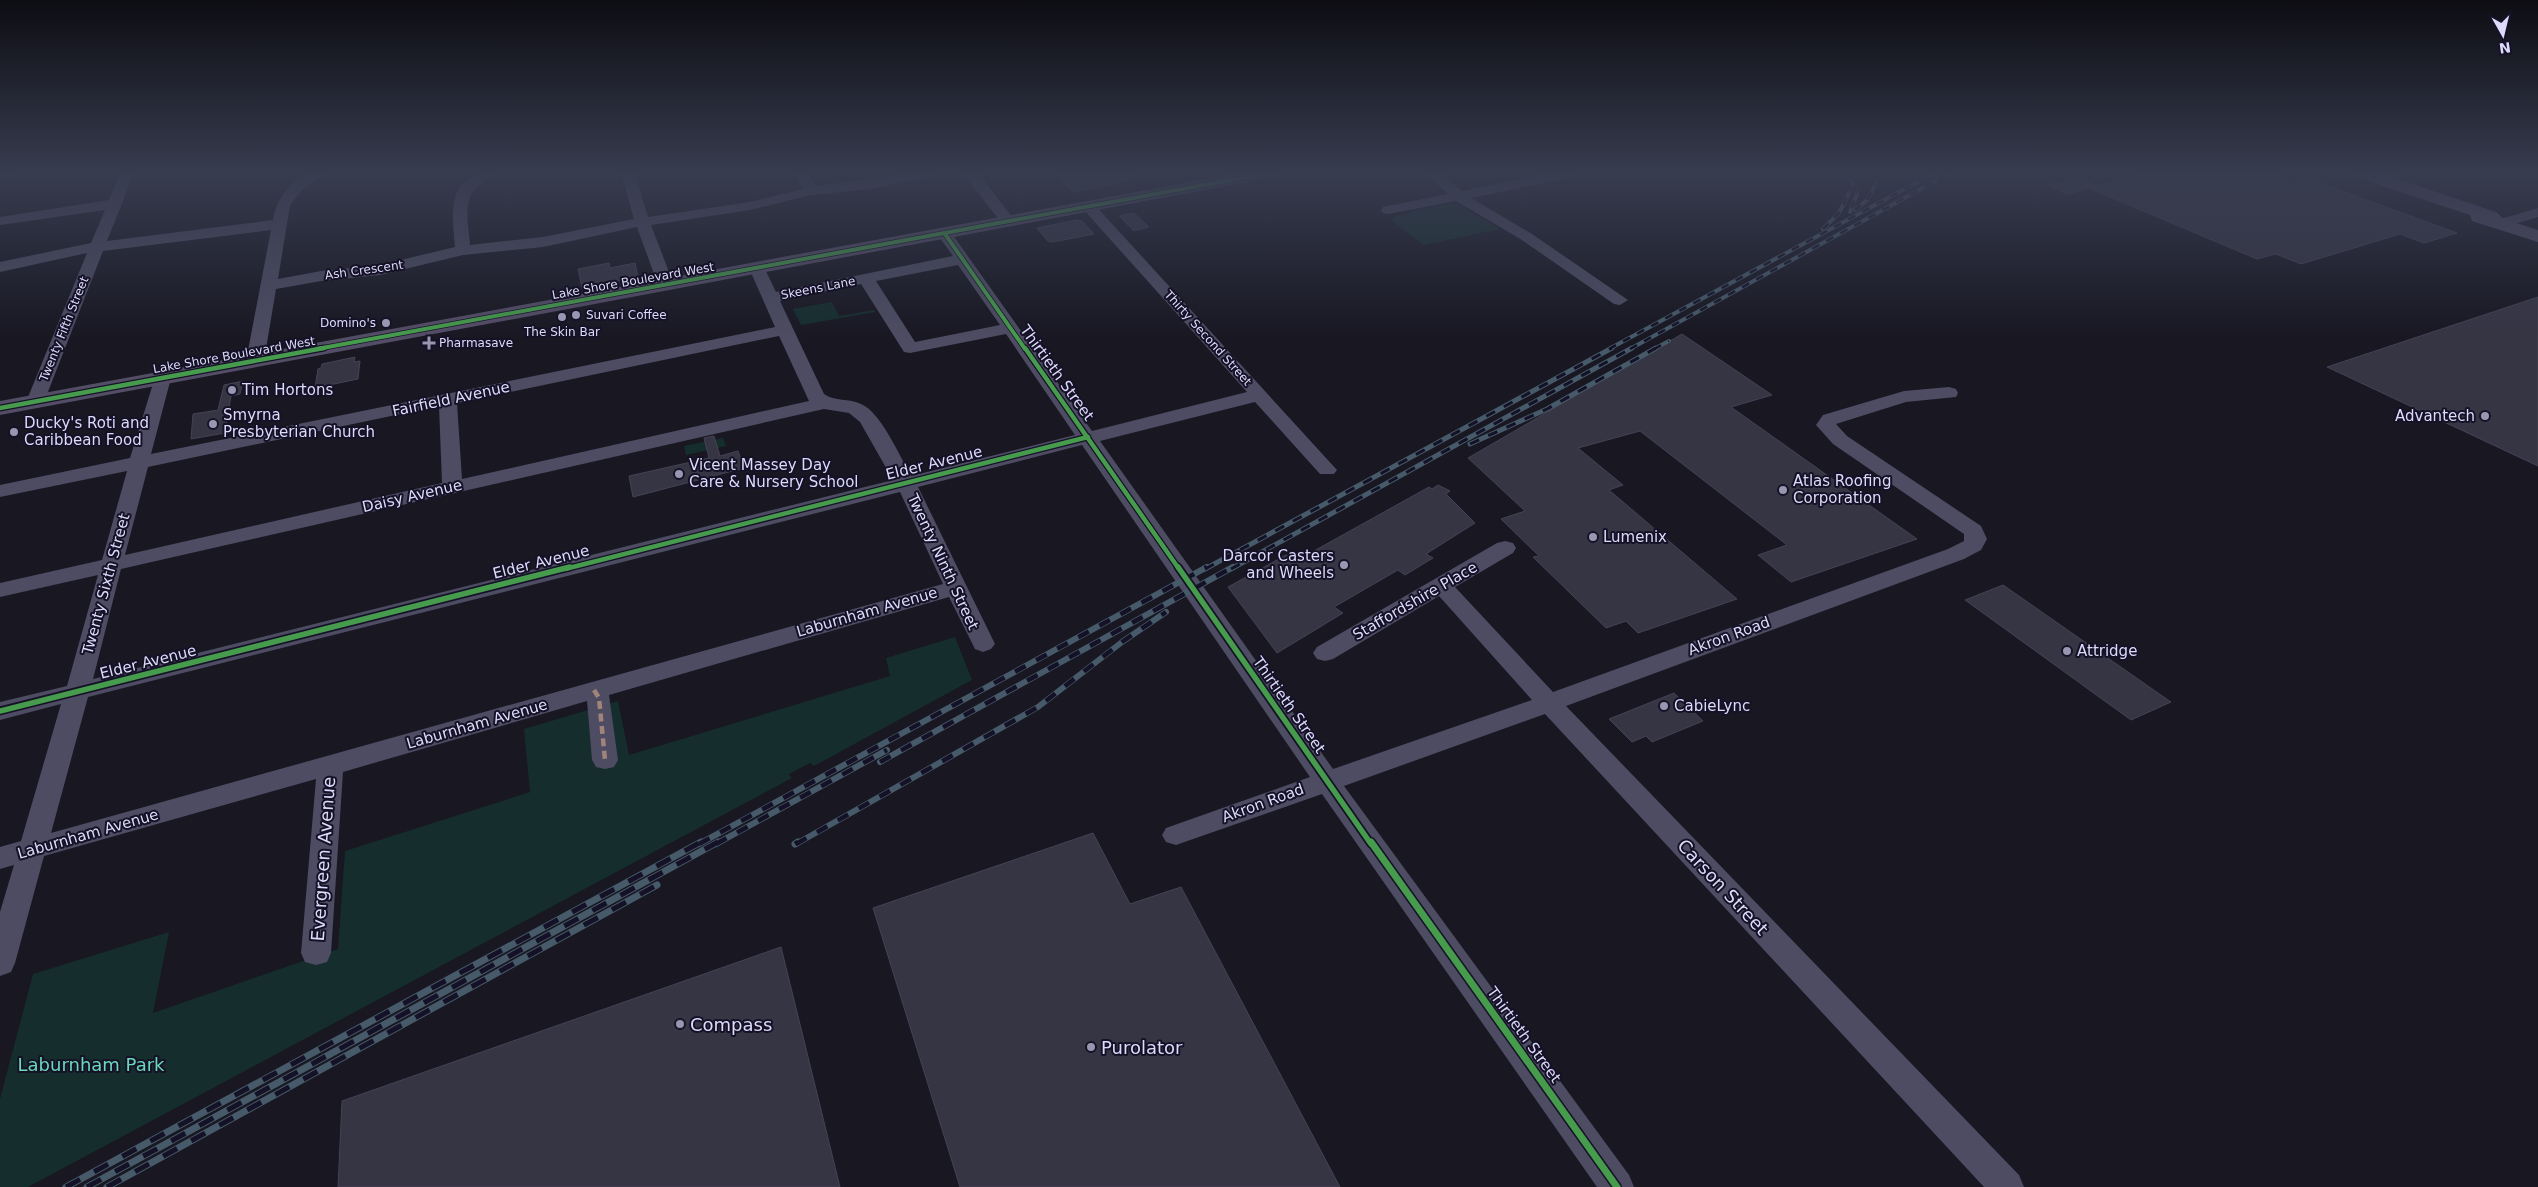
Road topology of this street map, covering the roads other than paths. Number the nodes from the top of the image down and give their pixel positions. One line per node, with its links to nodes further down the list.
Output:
1 (105, 228): 13 (street, Twenty Fifth Street)
2 (246, 228): 13 (street)
3 (278, 228): 19 (street)
4 (462, 228): 14 (street)
5 (606, 228): 14 (street, Ash Crescent)
6 (645, 228): 20 (street)
7 (974, 228): 11 (main road, Lake Shore Boulevard West)
8 (1108, 228): 28 (street, Thirty Second Street)
9 (1513, 228): 22 (street)
10 (2517, 228): 12 (main road)
11 (945, 234): 15 (street, Thirtieth Street); 17 (main road, Lake Shore Boulevard West)
12 (2538, 236)
13 (98, 248): 16 (street); 30 (street, Twenty Fifth Street)
14 (464, 250): 19 (street, Ash Crescent)
15 (963, 259): 18 (street, Skeens Lane); 23 (street, Thirtieth Street)
16 (0, 267)
17 (757, 268): 20 (main road, Lake Shore Boulevard West); 21 (street)
18 (866, 279): 21 (street, Skeens Lane); 23 (street, Skeens Lane)
19 (270, 285): 25 (street)
20 (666, 285): 25 (main road, Lake Shore Boulevard West)
21 (770, 298): 24 (street)
22 (1620, 300)
23 (1010, 328): 33 (street, Thirtieth Street)
24 (784, 330): 29 (street, Fairfield Avenue); 31 (street)
25 (256, 361): 26 (main road, Lake Shore Boulevard West)
26 (162, 378): 30 (main road, Lake Shore Boulevard West); 34 (street, Twenty Sixth Street)
27 (1949, 393): 48 (street, Akron Road)
28 (1259, 395): 33 (street, Elder Avenue); 35 (street, Thirty Second Street)
29 (448, 400): 34 (street, Fairfield Avenue); 37 (street)
30 (35, 402): 32 (main road, Lake Shore Boulevard West)
31 (824, 403): 36 (street, Twenty Ninth Street); 37 (street, Daisy Avenue)
32 (0, 408)
33 (1088, 437): 36 (street, Elder Avenue); 52 (street, Thirtieth Street)
34 (138, 464): 38 (street, Fairfield Avenue); 40 (street, Twenty Sixth Street)
35 (1327, 470)
36 (906, 484): 42 (street, Twenty Ninth Street); 47 (street, Elder Avenue)
37 (452, 487): 40 (street, Daisy Avenue)
38 (0, 492)
39 (1505, 548): 41 (street, Staffordshire Place)
40 (110, 566): 43 (street, Daisy Avenue); 47 (street, Twenty Sixth Street)
41 (1442, 586): 45 (street, Staffordshire Place); 48 (street, Carson Street)
42 (954, 588): 44 (street, Twenty Ninth Street); 46 (street, Laburnham Avenue)
43 (0, 590)
44 (983, 644)
45 (1325, 654)
46 (594, 690): 50 (street); 51 (street, Laburnham Avenue)
47 (77, 693): 49 (street, Elder Avenue); 54 (street, Twenty Sixth Street)
48 (1549, 703): 52 (street, Akron Road); 59 (street, Carson Street)
49 (0, 712)
50 (605, 760)
51 (330, 766): 54 (street, Laburnham Avenue); 56 (street, Evergreen Avenue)
52 (1326, 780): 53 (street, Akron Road); 58 (street, Thirtieth Street)
53 (1176, 835)
54 (33, 849): 55 (street, Laburnham Avenue); 57 (street, Twenty Sixth Street)
55 (0, 858)
56 (316, 953)
57 (0, 963)
58 (1617, 1187)
59 (2007, 1187)

